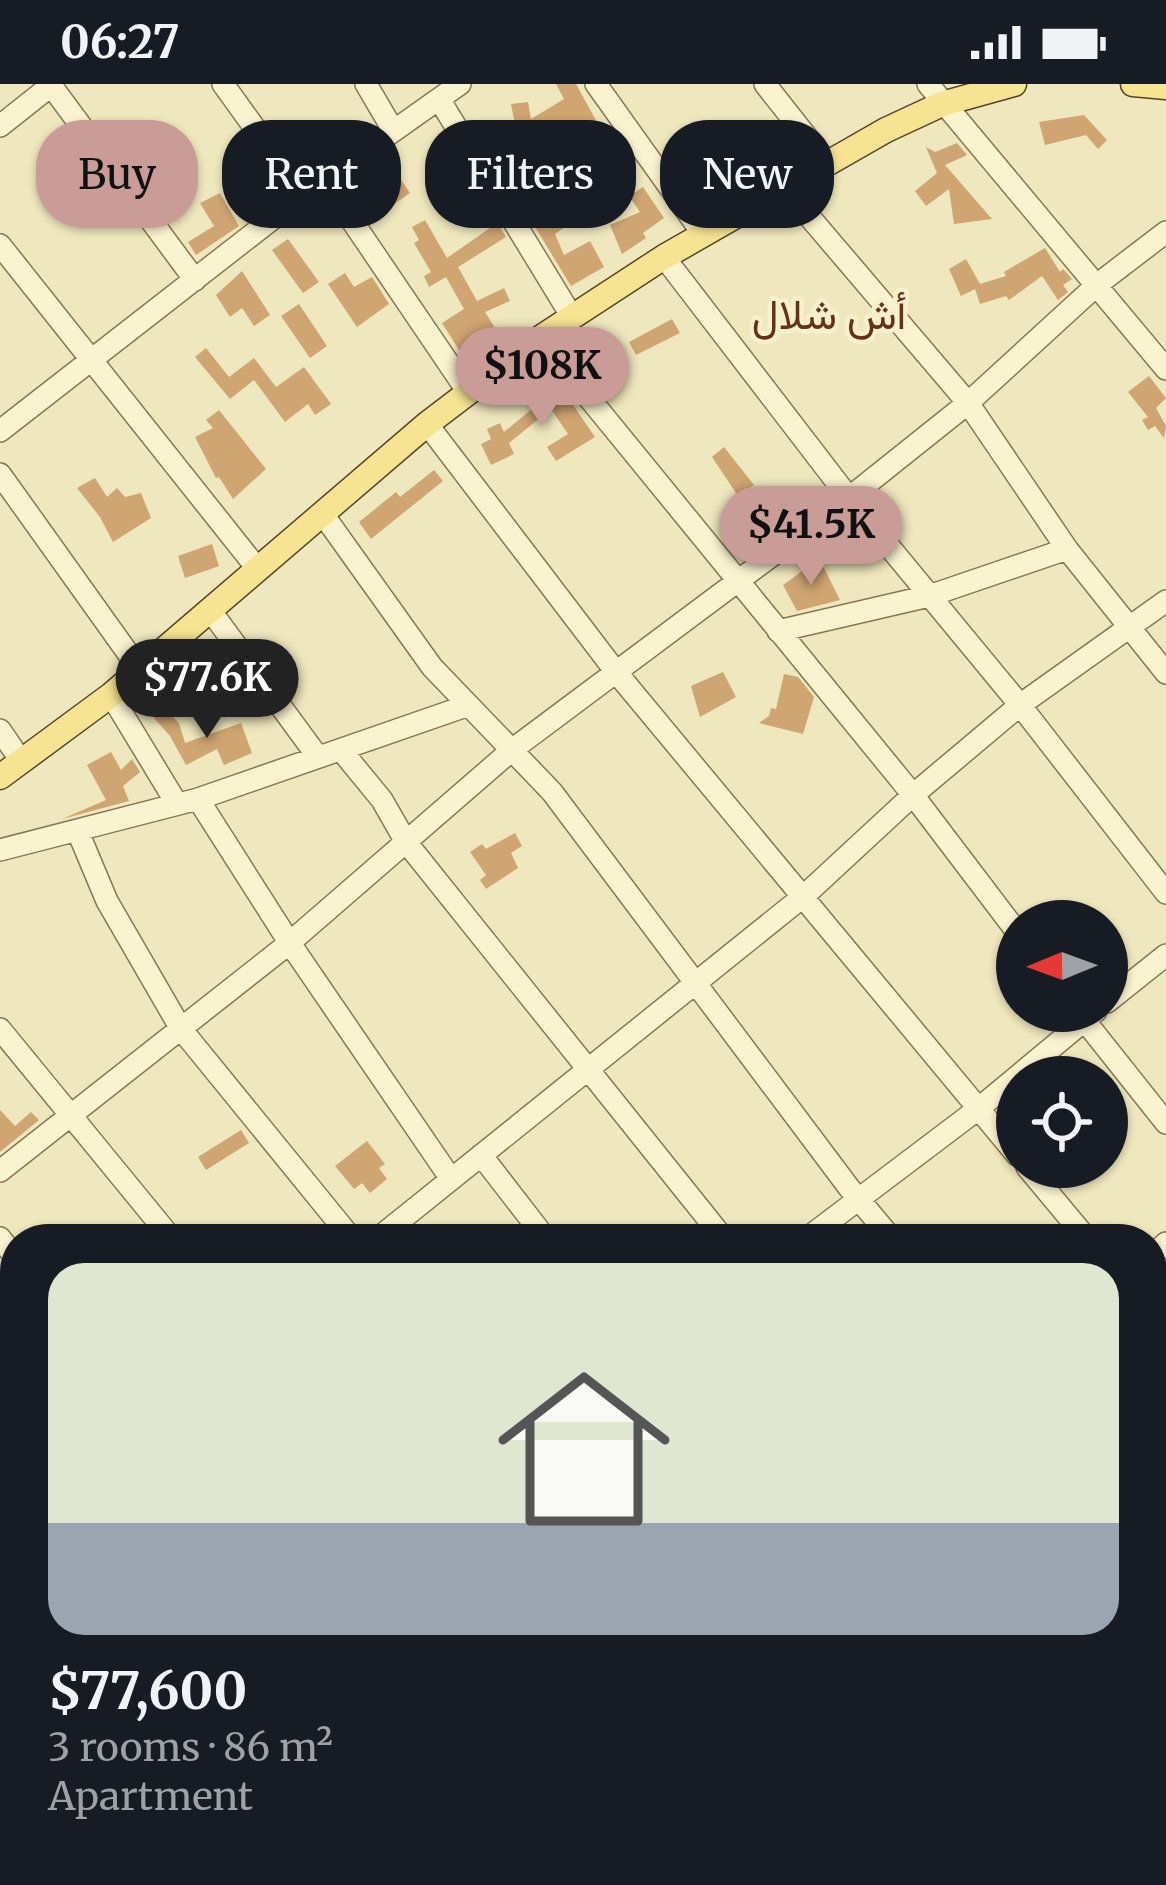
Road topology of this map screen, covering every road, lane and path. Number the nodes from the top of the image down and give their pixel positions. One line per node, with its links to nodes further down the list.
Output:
1 (223, 84): 12 (street)
2 (366, 84): 13 (street)
3 (460, 84): 11 (street)
4 (596, 84): 23 (street)
5 (764, 84): 14 (street)
6 (1014, 84): 10 (main road)
7 (1133, 84): 9 (main road)
8 (51, 85): 16 (street); 26 (street)
9 (1166, 87)
10 (935, 94): 17 (main road); 27 (street)
11 (439, 99): 15 (street); 28 (street)
12 (249, 120)
13 (387, 120)
14 (792, 120)
15 (401, 125)
16 (0, 126)
17 (834, 160)
18 (261, 228): 26 (street)
19 (357, 228): 32 (street)
20 (713, 228): 23 (main road)
21 (819, 228): 33 (street)
22 (1166, 232): 27 (street)
23 (703, 234): 25 (main road)
24 (0, 245): 30 (street)
25 (664, 257): 28 (main road); 37 (street)
26 (195, 280): 30 (street)
27 (1098, 284): 31 (street); 33 (street)
28 (572, 316): 29 (main road)
29 (540, 338): 32 (main road); 41 (street)
30 (93, 361): 35 (street); 40 (street)
31 (1166, 369)
32 (468, 392): 34 (main road)
33 (968, 404): 37 (street); 39 (street)
34 (427, 424): 38 (main road); 48 (street)
35 (0, 430)
36 (0, 475): 47 (street)
37 (848, 498): 41 (street); 42 (street)
38 (322, 512): 40 (main road); 52 (street)
39 (1067, 549): 42 (street); 45 (street)
40 (256, 567): 44 (main road)
41 (737, 582): 46 (street); 48 (street)
42 (929, 596): 46 (street); 51 (street)
43 (1166, 602): 45 (street)
44 (210, 610): 47 (main road); 56 (street)
45 (1131, 629): 49 (street); 51 (street)
46 (778, 631): 59 (street)
47 (140, 670): 50 (main road)
48 (616, 672): 54 (street); 65 (street)
49 (1166, 673)
50 (111, 695): 57 (main road); 60 (street)
51 (1021, 705): 59 (street); 64 (street)
52 (466, 706): 54 (street); 55 (street)
53 (0, 730): 57 (street)
54 (513, 749): 62 (street); 69 (street)
55 (341, 750): 56 (street); 62 (street)
56 (318, 757): 60 (street)
57 (21, 761): 58 (main road)
58 (0, 778)
59 (913, 795): 65 (street); 66 (street)
60 (188, 801): 61 (street); 67 (street)
61 (78, 832): 63 (street); 72 (street)
62 (406, 842): 67 (street); 75 (street)
63 (0, 850)
64 (1166, 893)
65 (805, 895): 69 (street); 76 (street)
66 (996, 904)
67 (289, 942): 72 (street); 82 (street)
68 (1166, 955): 70 (street)
69 (695, 980): 75 (street); 84 (street)
70 (1128, 985)
71 (0, 1029): 77 (street)
72 (182, 1029): 77 (street); 86 (street)
73 (1066, 1032): 76 (street)
74 (1099, 1032): 78 (street)
75 (591, 1070): 80 (street); 89 (street)
76 (978, 1109): 79 (street); 84 (street)
77 (68, 1116): 81 (street); 85 (street)
78 (1166, 1123)
79 (996, 1130)
80 (481, 1155): 82 (street); 88 (street)
81 (0, 1171)
82 (451, 1179): 87 (street)
83 (1044, 1188): 92 (street)
84 (857, 1197): 90 (street); 91 (street)
85 (159, 1224)
86 (340, 1224)
87 (396, 1224)
88 (534, 1224)
89 (712, 1224)
90 (824, 1224)
91 (880, 1224)
92 (1074, 1224)

